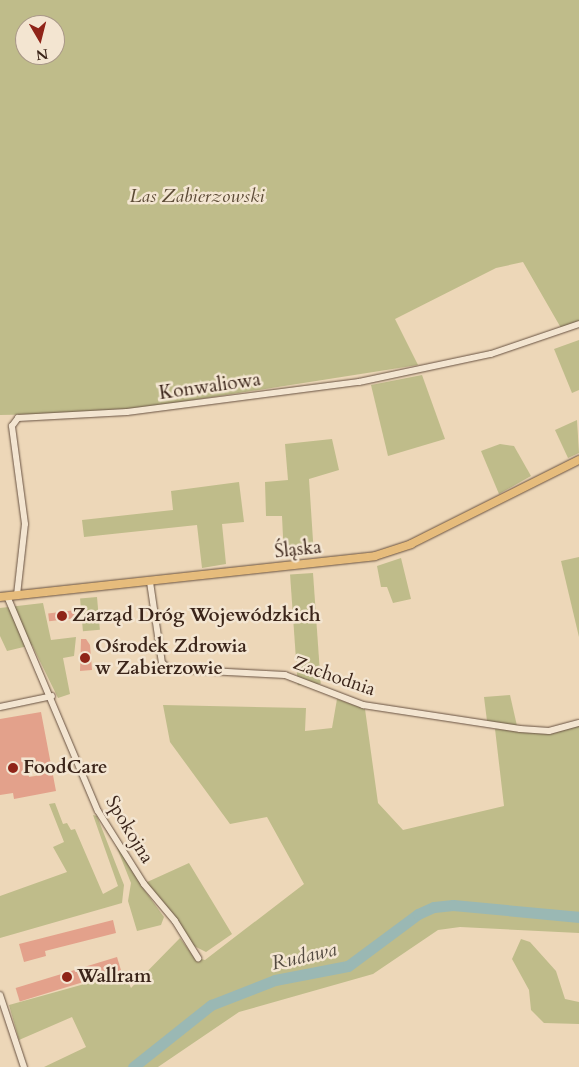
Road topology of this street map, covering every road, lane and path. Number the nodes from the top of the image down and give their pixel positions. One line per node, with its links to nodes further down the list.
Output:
1 (579, 324): 4 (street, Konwaliowa)
2 (579, 460): 3 (main road, Śląska)
3 (150, 582): 4 (main road, Śląska); 8 (street, Zachodnia)
4 (17, 595): 5 (main road, Śląska)
5 (3, 597): 6 (street, Spokojna)
6 (52, 696): 7 (street); 9 (street, Spokojna)
7 (0, 707)
8 (579, 722)
9 (198, 958)
10 (0, 995): 11 (street)
11 (24, 1067)

